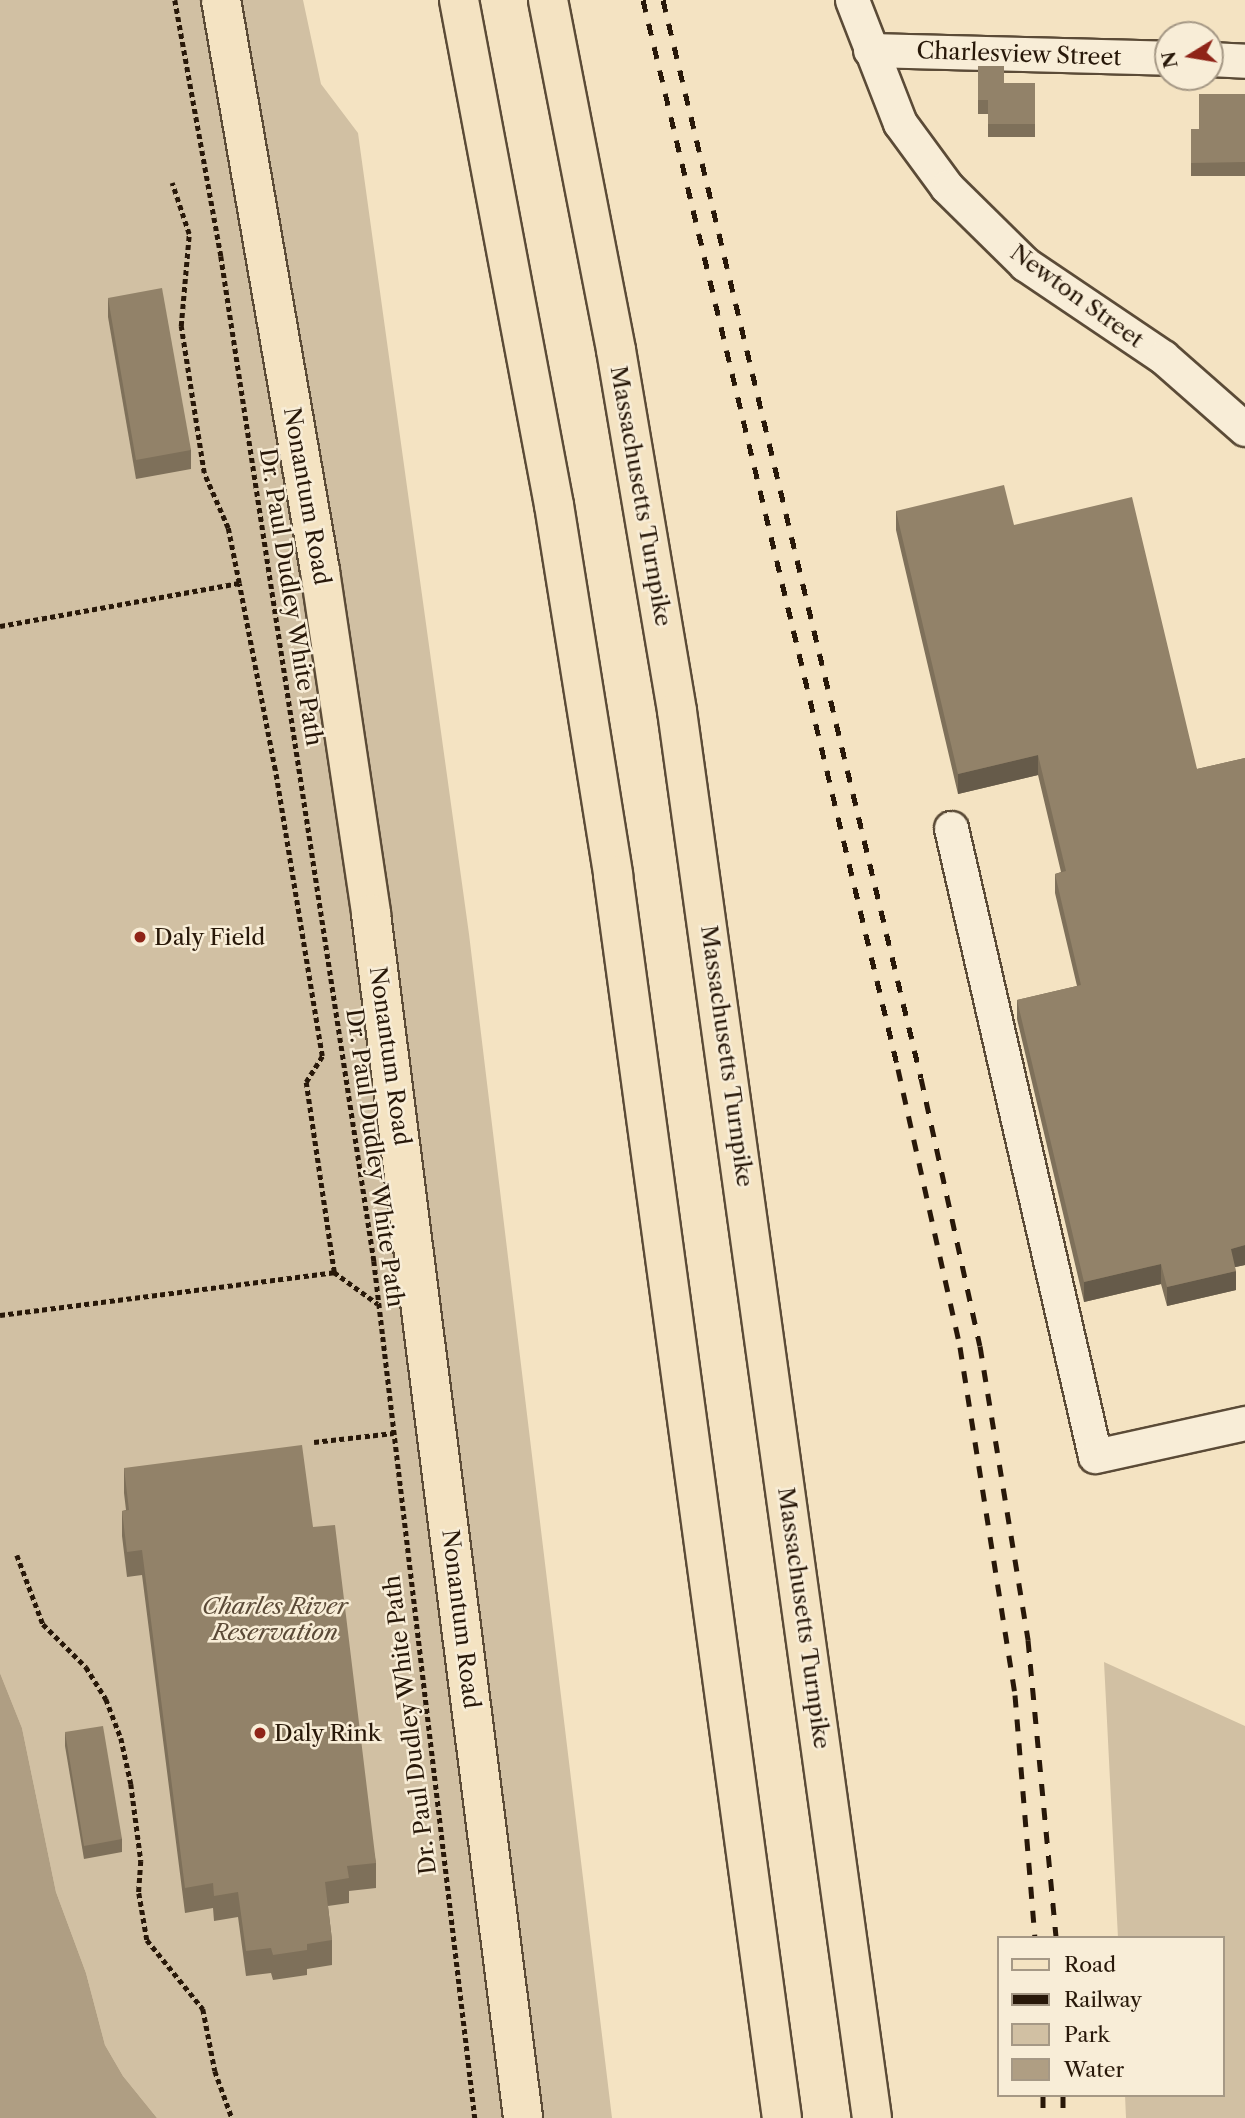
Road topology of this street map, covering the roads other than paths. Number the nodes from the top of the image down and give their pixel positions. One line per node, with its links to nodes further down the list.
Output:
1 (221, 0): 12 (main road, Nonantum Road)
2 (459, 0): 13 (main road)
3 (548, 0): 14 (main road, Massachusetts Turnpike)
4 (852, 0): 5 (street, Newton Street)
5 (870, 50): 6 (street, Charlesview Street); 9 (street, Newton Street)
6 (1154, 58)
7 (1224, 60): 8 (street)
8 (1245, 61)
9 (1245, 429)
10 (951, 828): 11 (street)
11 (1245, 1423)
12 (523, 2118)
13 (782, 2118)
14 (872, 2118)

